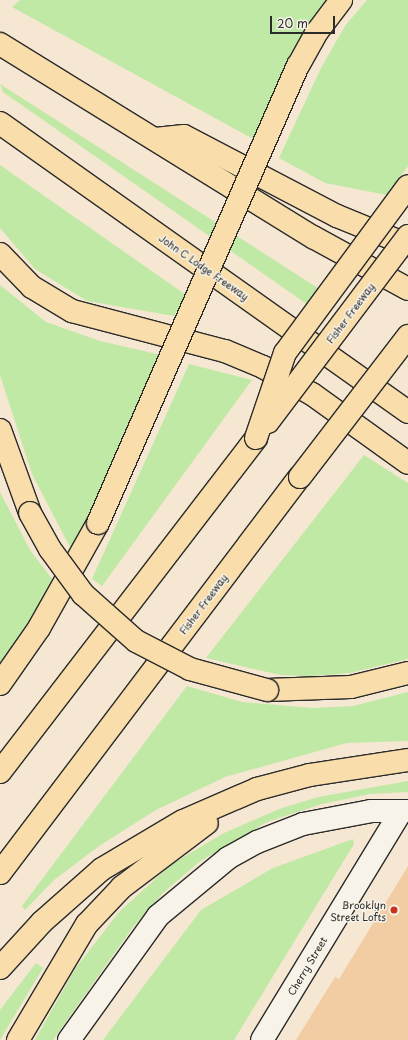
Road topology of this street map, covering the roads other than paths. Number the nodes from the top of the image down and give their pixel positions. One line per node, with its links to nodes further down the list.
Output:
1 (341, 0): 16 (highway, bridge)
2 (0, 44): 4 (highway)
3 (0, 122): 11 (highway, John C Lodge Freeway)
4 (155, 139): 7 (highway); 9 (highway)
5 (408, 186): 13 (highway, bridge)
6 (408, 236): 13 (highway, Fisher Freeway, bridge)
7 (408, 245)
8 (0, 254): 14 (highway)
9 (408, 289)
10 (408, 336): 21 (highway, Fisher Freeway, bridge)
11 (408, 412)
12 (0, 430): 15 (highway, bridge)
13 (256, 438): 18 (highway, Fisher Freeway)
14 (408, 463)
15 (408, 673)
16 (0, 684)
17 (408, 760): 19 (highway)
18 (0, 772)
19 (258, 789): 22 (highway); 23 (highway)
20 (404, 811): 24 (street); 25 (street, Cherry Street)
21 (0, 873)
22 (0, 968)
23 (18, 1040)
24 (69, 1040)
25 (262, 1040)

